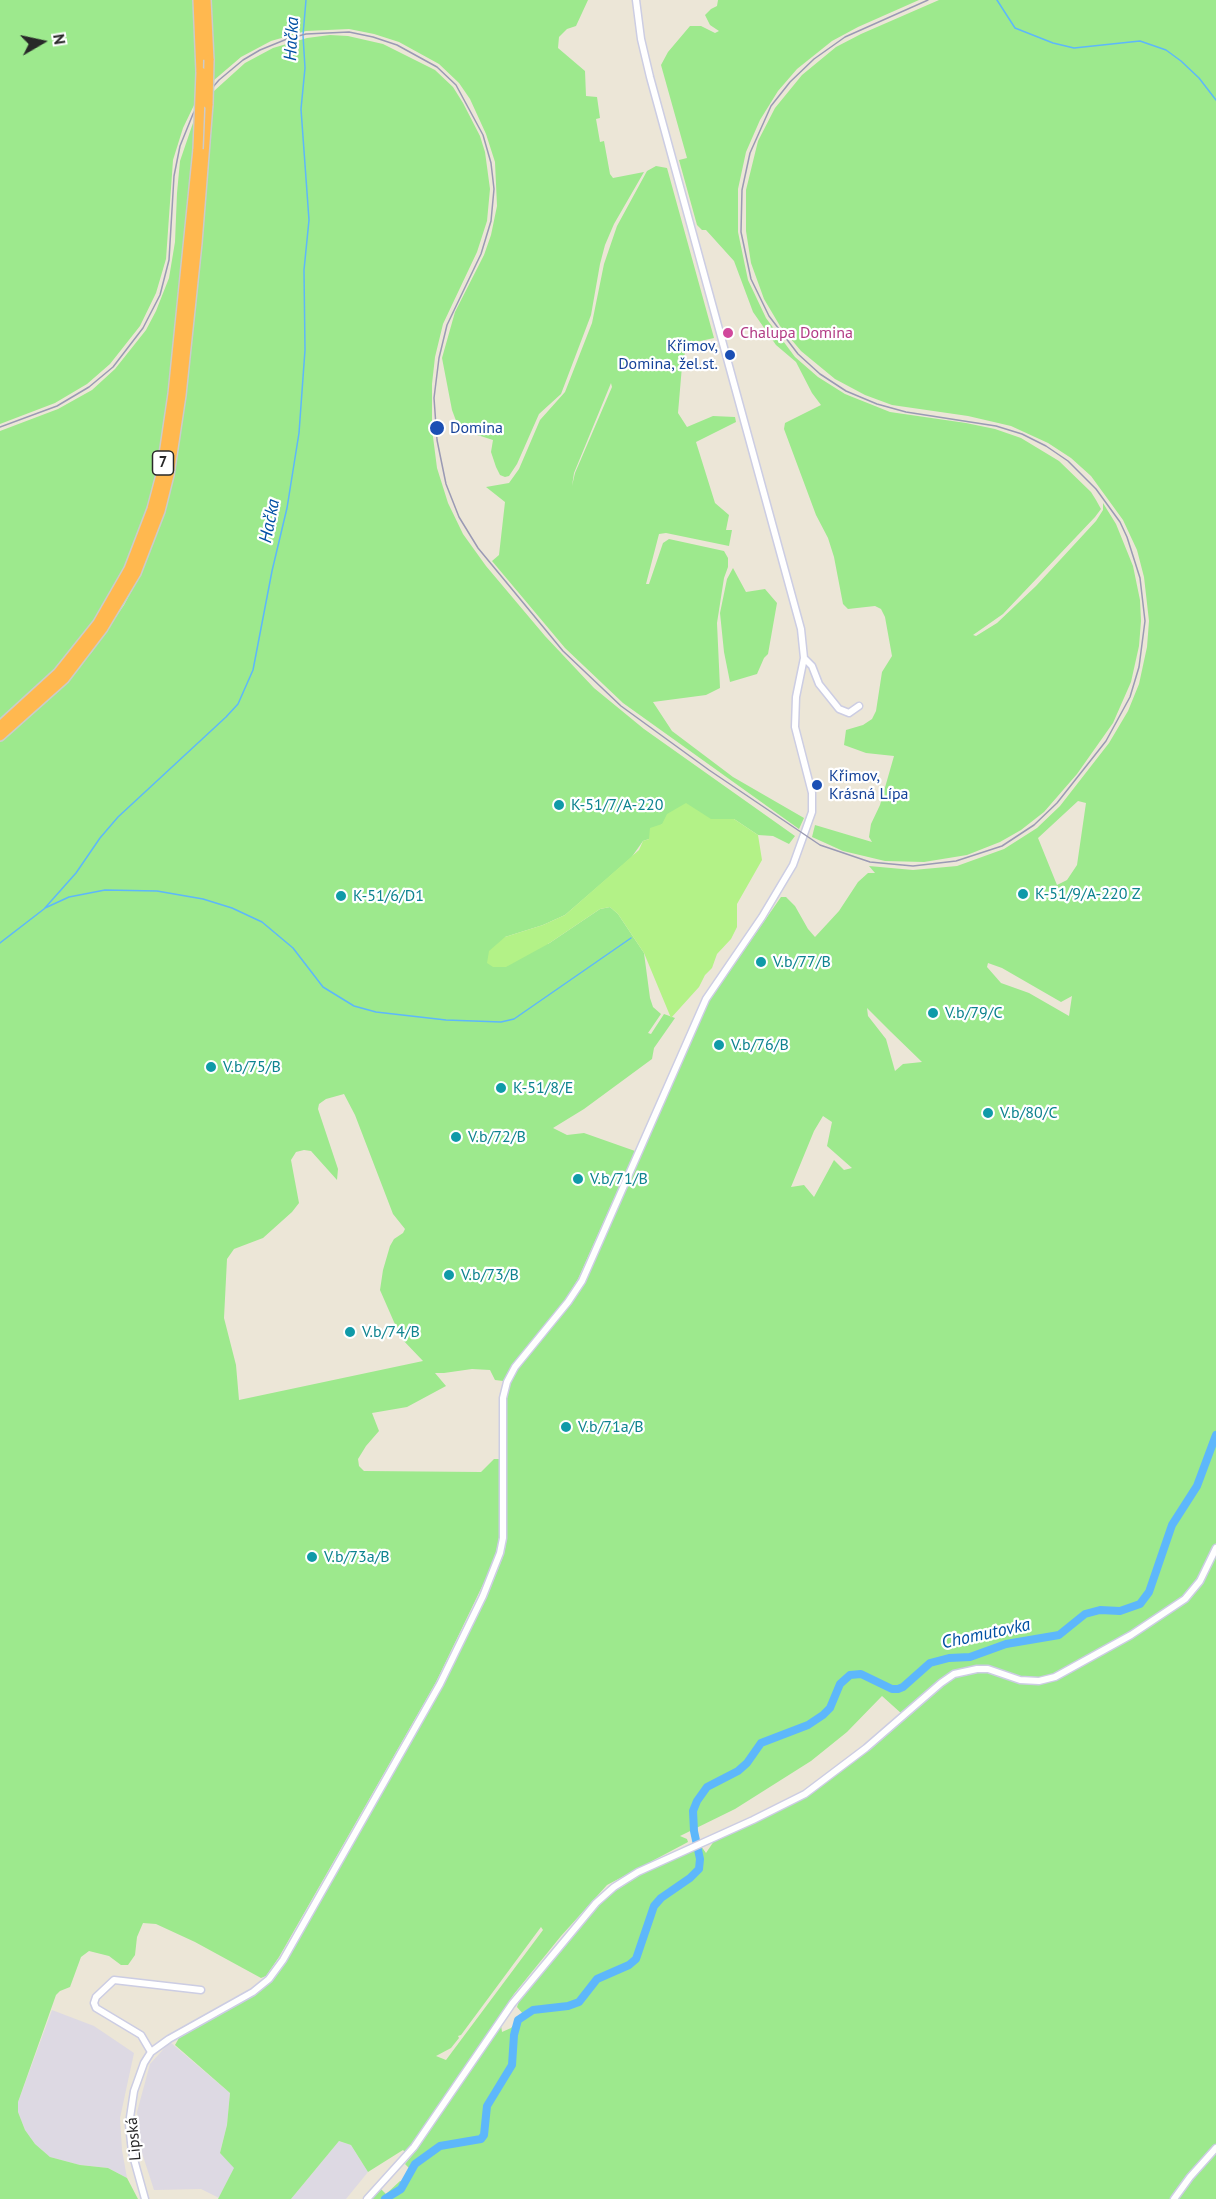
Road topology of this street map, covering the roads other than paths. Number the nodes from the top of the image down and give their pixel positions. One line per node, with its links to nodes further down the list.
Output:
1 (198, 0): 6 (highway, 7, bridge)
2 (206, 0): 7 (highway, 7, bridge)
3 (636, 0): 4 (street)
4 (804, 658): 5 (street); 10 (street)
5 (859, 705)
6 (0, 726)
7 (0, 736)
8 (1216, 1548): 13 (street)
9 (201, 1990): 10 (street)
10 (154, 2050): 12 (street, Lipská)
11 (1216, 2148): 14 (street)
12 (145, 2199)
13 (367, 2199)
14 (1174, 2199)

